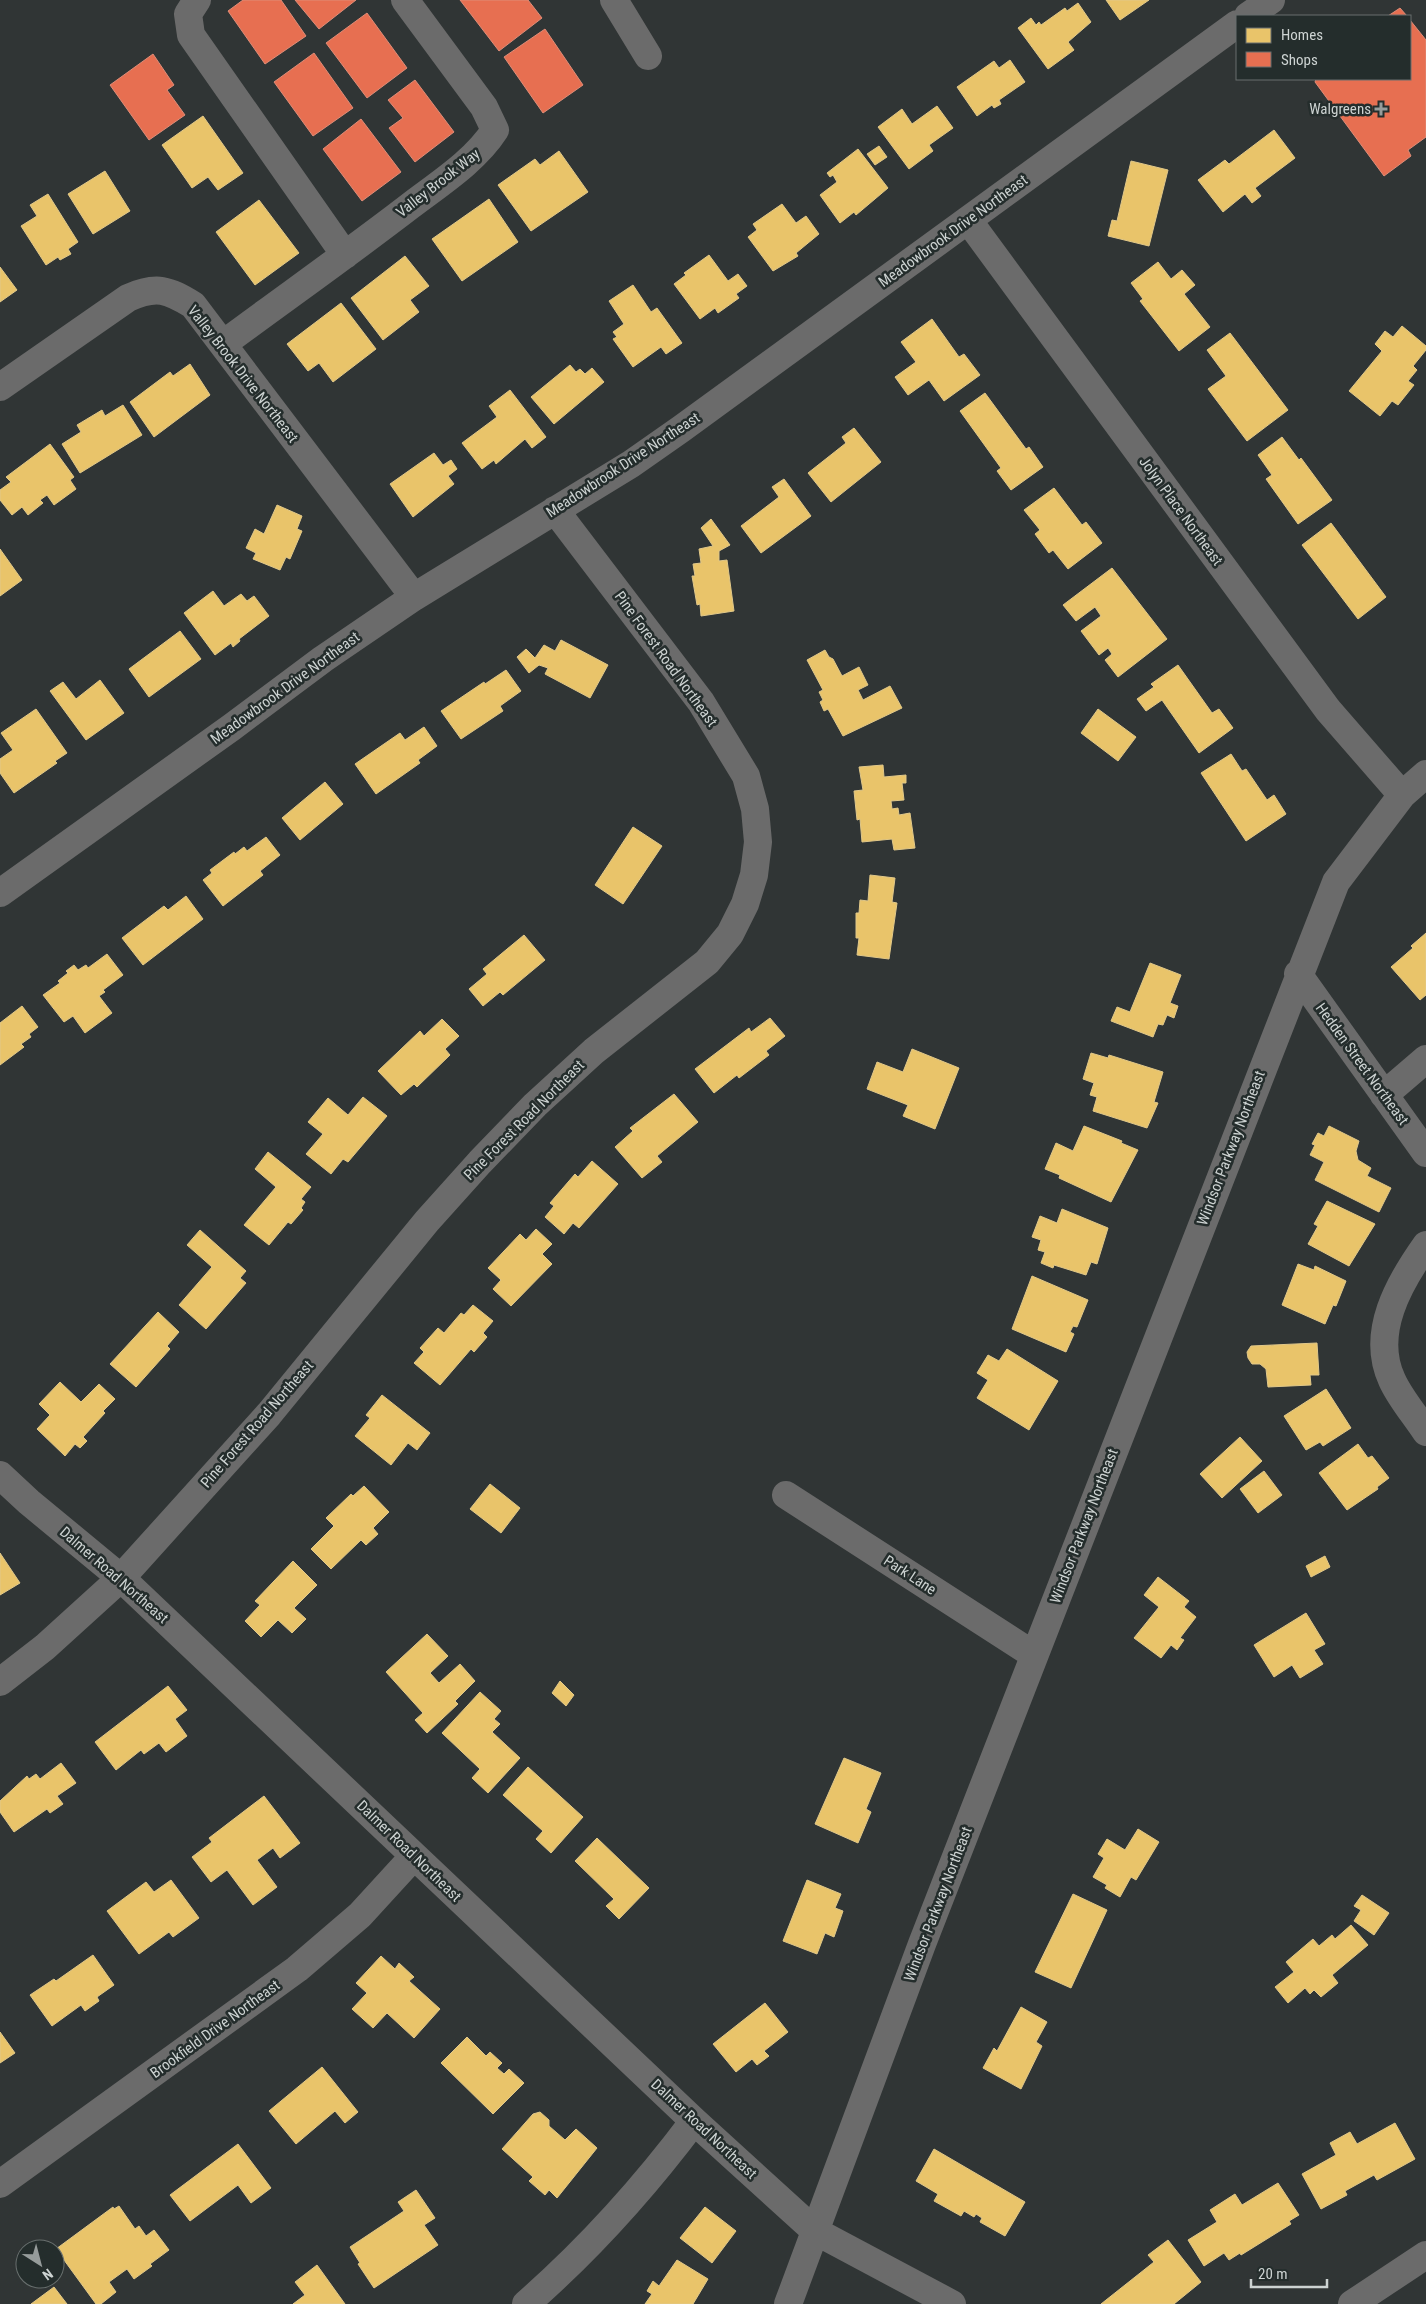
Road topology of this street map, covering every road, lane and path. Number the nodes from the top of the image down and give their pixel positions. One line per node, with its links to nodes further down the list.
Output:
1 (197, 0): 9 (street)
2 (405, 0): 9 (street, Valley Brook Way)
3 (614, 0): 7 (street)
4 (1271, 0): 5 (street)
5 (1249, 15)
6 (1236, 25): 8 (street, Meadowbrook Drive Northeast)
7 (648, 56)
8 (968, 220): 12 (street, Meadowbrook Drive Northeast); 15 (street, Jolyn Place Northeast)
9 (345, 255): 10 (street, Valley Brook Way)
10 (223, 344): 11 (street, Valley Brook Drive Northeast); 13 (street, Valley Brook Drive Northeast)
11 (0, 387)
12 (555, 510): 13 (street, Meadowbrook Drive Northeast); 25 (street, Pine Forest Road Northeast)
13 (414, 597): 16 (street, Meadowbrook Drive Northeast)
14 (1426, 774): 15 (street, Windsor Parkway Northeast)
15 (1402, 795): 17 (street, Windsor Parkway Northeast)
16 (0, 893)
17 (1298, 974): 19 (street, Hedden Street Northeast); 26 (street, Windsor Parkway Northeast)
18 (1426, 1059): 19 (street)
19 (1384, 1094): 20 (street, Hedden Street Northeast)
20 (1426, 1153)
21 (1426, 1245): 22 (street)
22 (1426, 1432)
23 (0, 1475): 25 (street, Dalmer Road Northeast)
24 (786, 1496): 26 (street, Park Lane)
25 (121, 1578): 27 (street, Pine Forest Road Northeast); 28 (street, Dalmer Road Northeast)
26 (1034, 1655): 31 (street, Windsor Parkway Northeast)
27 (0, 1682)
28 (414, 1856): 29 (street, Dalmer Road Northeast); 30 (street, Brookfield Drive Northeast)
29 (694, 2121): 31 (street, Dalmer Road Northeast); 33 (street)
30 (0, 2184)
31 (815, 2231): 34 (street, Windsor Parkway Northeast); 35 (street, Dalmer Road Northeast)
32 (1426, 2255): 36 (street)
33 (526, 2304)
34 (788, 2304)
35 (952, 2304)
36 (1352, 2304)

